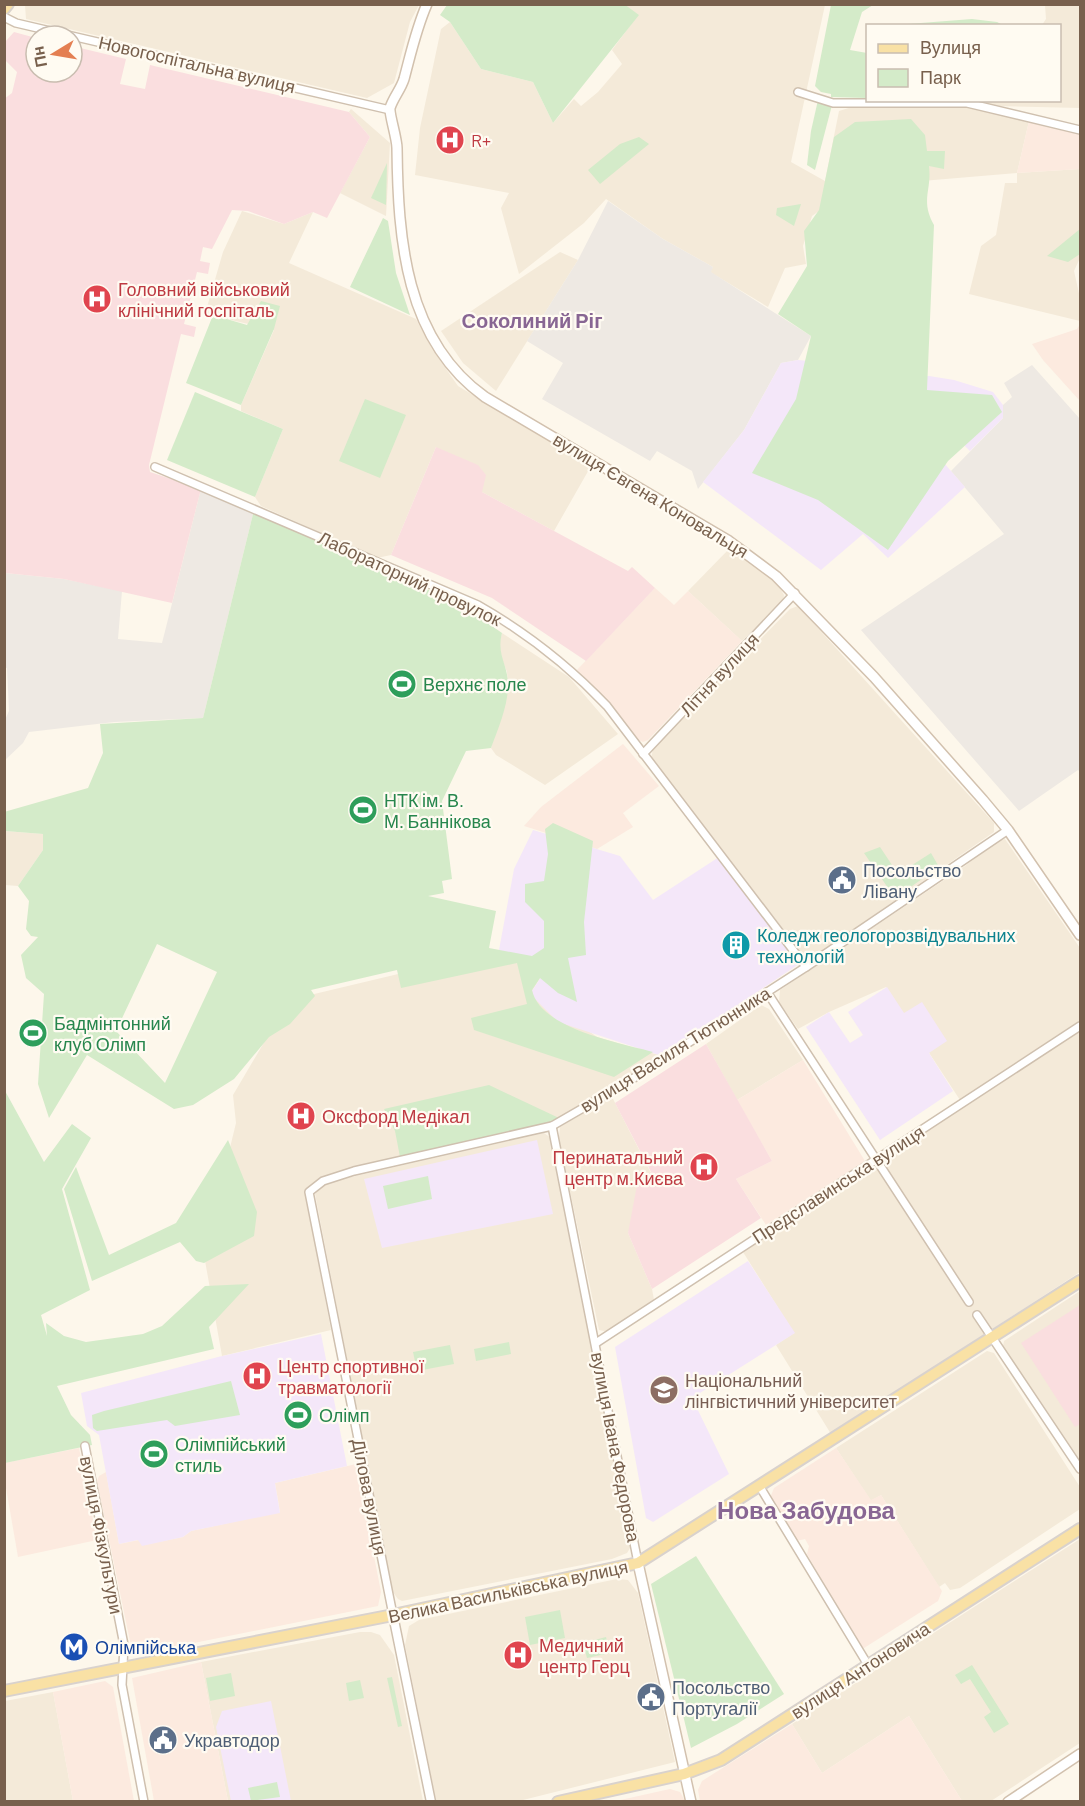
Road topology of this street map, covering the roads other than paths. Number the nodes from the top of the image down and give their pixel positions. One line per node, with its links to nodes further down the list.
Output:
1 (8, 4): 3 (main road)
2 (427, 4): 6 (main road)
3 (4, 9)
4 (4, 17): 6 (street, Новогоспітальна вулиця)
5 (798, 92): 7 (street)
6 (390, 110): 9 (main road, вулиця Євгена Коновальця)
7 (1080, 130)
8 (155, 467): 10 (street, Лабораторний провулок)
9 (795, 593): 10 (street, Літня вулиця); 11 (main road, вулиця Євгена Коновальця)
10 (643, 754): 13 (street, Лабораторний провулок)
11 (1008, 830): 12 (main road, вулиця Євгена Коновальця); 13 (street, вулиця Василя Тютюнника)
12 (1080, 935)
13 (806, 967): 14 (street, вулиця Василя Тютюнника)
14 (767, 992): 16 (street, вулиця Василя Тютюнника); 17 (street)
15 (1080, 1026): 17 (street, Предславинська вулиця)
16 (552, 1126): 18 (street, вулиця Василя Тютюнника); 23 (street, вулиця Івана Федорова)
17 (876, 1158): 20 (street); 23 (street, Предславинська вулиця)
18 (309, 1192): 29 (street, Ділова вулиця)
19 (1080, 1281): 22 (main road, Велика Васильківська вулиця)
20 (969, 1302)
21 (977, 1315): 22 (street)
22 (992, 1338): 25 (street); 26 (main road, Велика Васильківська вулиця)
23 (596, 1343): 28 (street, вулиця Івана Федорова)
24 (85, 1446): 31 (street, вулиця Фізкультури)
25 (1080, 1469)
26 (760, 1487): 28 (main road, Велика Васильківська вулиця); 30 (street)
27 (1080, 1529): 30 (main road, вулиця Антоновича)
28 (638, 1563): 29 (main road, Велика Васильківська вулиця); 34 (main road, вулиця Івана Федорова)
29 (393, 1615): 31 (main road, Велика Васильківська вулиця); 36 (street, Ділова вулиця)
30 (868, 1665): 34 (main road, вулиця Антоновича)
31 (123, 1667): 32 (main road, Велика Васильківська вулиця); 35 (street, вулиця Фізкультури)
32 (4, 1691)
33 (1080, 1754): 39 (main road)
34 (684, 1774): 37 (main road, вулиця Антоновича); 38 (main road, вулиця Івана Федорова)
35 (144, 1802)
36 (431, 1802)
37 (558, 1802)
38 (691, 1802)
39 (1008, 1802)

